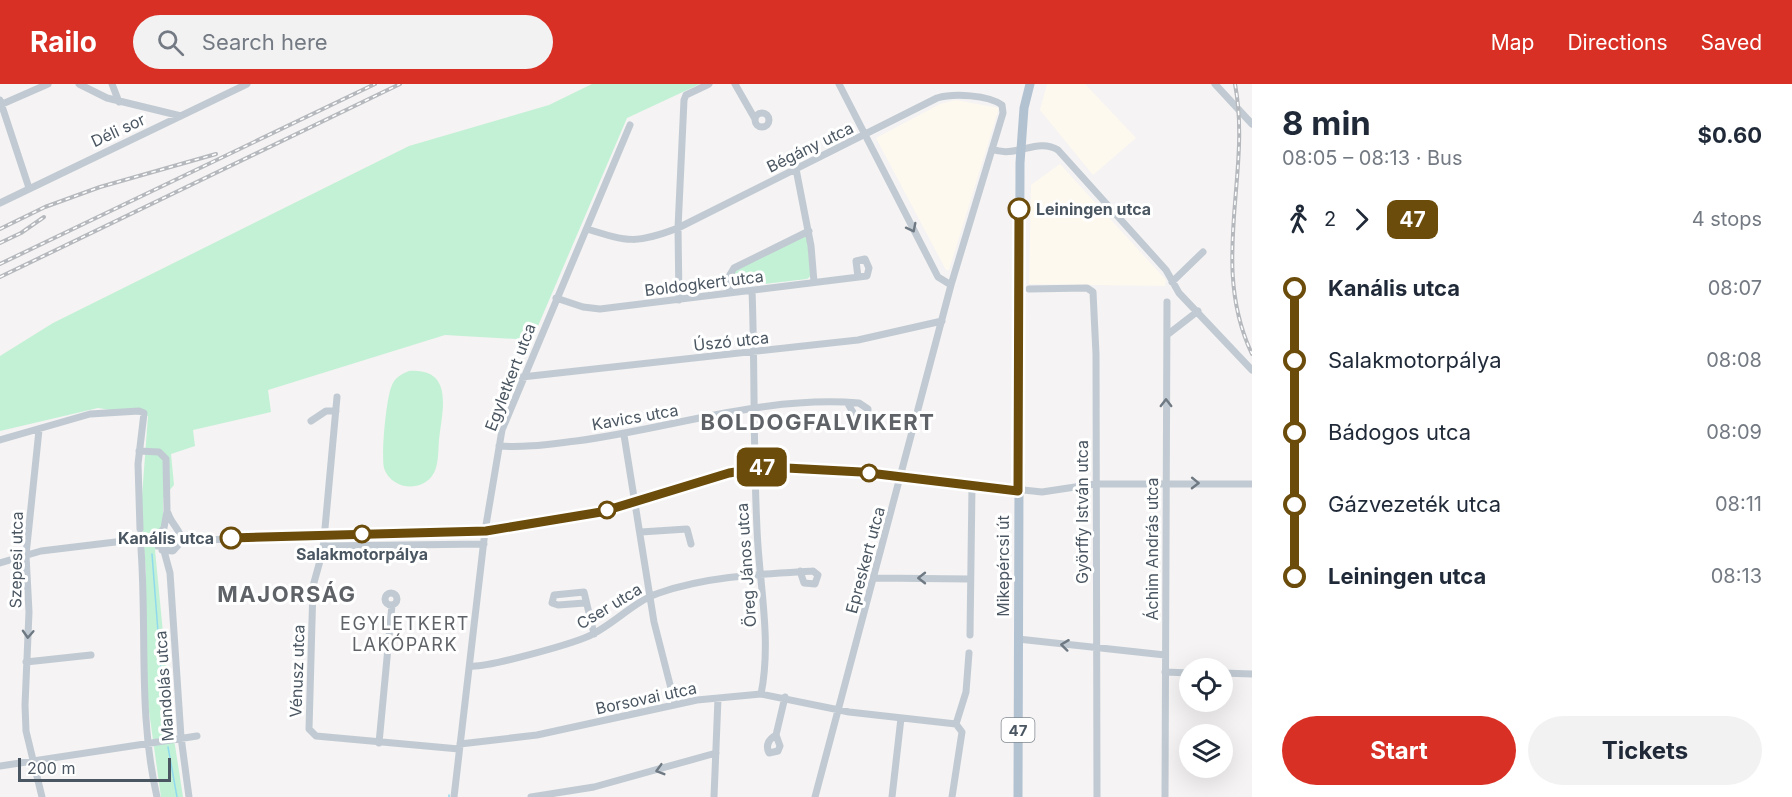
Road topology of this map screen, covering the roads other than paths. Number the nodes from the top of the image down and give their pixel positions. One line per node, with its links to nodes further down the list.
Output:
1 (48, 84): 11 (street)
2 (79, 84): 10 (street)
3 (112, 84): 10 (street)
4 (709, 84): 22 (street)
5 (735, 84): 13 (street)
6 (839, 84): 16 (street)
7 (1030, 84): 18 (main road, Mikepércsi út / 47)
8 (1215, 84): 14 (street)
9 (243, 85): 12 (street, Déli sor)
10 (119, 102): 12 (street)
11 (0, 104): 20 (street)
12 (181, 116): 20 (street, Déli sor)
13 (755, 119)
14 (1252, 124)
15 (630, 125): 23 (street, Egyletkert utca)
16 (865, 135): 17 (street, Bégány utca); 19 (street, Bégány utca); 29 (street, one-way to 29)
17 (992, 149): 18 (street); 29 (street, Epreskert utca)
18 (1020, 150): 28 (street); 58 (main road, Mikepércsi út / 47)
19 (796, 169): 22 (street, Bégány utca); 24 (street)
20 (29, 188): 21 (street, Déli sor)
21 (0, 203)
22 (678, 228): 23 (street, Bégány utca); 34 (street)
23 (587, 229): 33 (street, Egyletkert utca)
24 (809, 231): 27 (street); 32 (street)
25 (1203, 252): 28 (street)
26 (858, 277): 27 (street, Boldogkert utca)
27 (814, 282): 31 (street, Boldogkert utca)
28 (1172, 282): 36 (street)
29 (951, 285): 37 (street, Epreskert utca)
30 (1029, 289): 55 (street, Györffy István utca)
31 (752, 290): 32 (street, Boldogkert utca); 39 (street, Öreg János utca)
32 (730, 292): 34 (street, Boldogkert utca)
33 (556, 298): 34 (street, Boldogkert utca); 41 (street, Egyletkert utca)
34 (679, 300)
35 (1167, 302): 38 (street, Áchim András utca)
36 (1198, 311): 38 (street); 40 (street)
37 (942, 321): 39 (street, Úszó utca); 53 (street, Epreskert utca)
38 (1167, 335): 54 (street, Áchim András utca, one-way to 38)
39 (754, 352): 41 (street, Úszó utca); 44 (street, Öreg János utca)
40 (1252, 370)
41 (522, 377): 50 (street, Egyletkert utca)
42 (337, 397): 45 (street, Vénusz utca)
43 (848, 404): 44 (street, Kavics utca)
44 (756, 406): 48 (street, Kavics utca); 52 (street, Öreg János utca)
45 (336, 411): 46 (street); 67 (street, Vénusz utca)
46 (311, 421)
47 (39, 430): 49 (street); 51 (street); 78 (street, Szepesi utca)
48 (624, 435): 50 (street, Kavics utca); 59 (street)
49 (0, 440)
50 (499, 446): 64 (street, Egyletkert utca)
51 (139, 451): 60 (street); 63 (street)
52 (754, 468): 53 (street); 59 (street); 82 (street, Öreg János utca)
53 (901, 478): 57 (street); 83 (street, Epreskert utca)
54 (1166, 483): 55 (street); 56 (street, one-way to 56); 93 (street, Áchim András utca)
55 (1095, 484): 58 (street); 91 (street, Györffy István utca)
56 (1252, 484)
57 (972, 486): 58 (street); 84 (street)
58 (1018, 491): 90 (main road, Mikepércsi út / 47)
59 (637, 503): 64 (street); 65 (street)
60 (167, 511): 61 (street); 62 (street)
61 (164, 528): 62 (street); 68 (street)
62 (174, 528): 66 (street)
63 (140, 529)
64 (486, 531): 67 (street); 72 (street, Egyletkert utca)
65 (641, 532): 73 (street); 85 (street)
66 (181, 535): 70 (street); 71 (street)
67 (325, 535): 70 (street); 74 (street, Vénusz utca)
68 (157, 537): 69 (street); 76 (street)
69 (135, 539): 76 (street); 78 (street)
70 (202, 540): 71 (street)
71 (181, 543): 77 (street)
72 (484, 544): 74 (street); 96 (street, Egyletkert utca)
73 (691, 544)
74 (323, 546): 112 (street, Vénusz utca)
75 (141, 549): 111 (street)
76 (161, 549): 77 (street); 81 (street, Mandolás utca)
77 (176, 550): 81 (street, Mandolás utca)
78 (26, 555): 79 (street); 95 (street, Szepesi utca, one-way to 95)
79 (0, 563)
80 (800, 572): 82 (street, Cser utca)
81 (170, 573): 110 (street, Mandolás utca)
82 (759, 575): 85 (street, Cser utca); 101 (street, Öreg János utca)
83 (875, 578): 84 (street, one-way to 83); 105 (street, Epreskert utca)
84 (969, 579): 89 (street)
85 (649, 597): 88 (street, Cser utca); 104 (street)
86 (585, 603): 88 (street)
87 (392, 605): 112 (street)
88 (594, 634): 96 (street, Cser utca)
89 (970, 634)
90 (1018, 639): 91 (street, one-way to 90); 126 (main road, Mikepércsi út / 47)
91 (1096, 649): 93 (street); 127 (street, Györffy István utca)
92 (969, 653): 107 (street)
93 (1165, 655): 97 (street, Áchim András utca)
94 (92, 656): 95 (street)
95 (26, 662): 115 (street, Szepesi utca)
96 (470, 666): 113 (street, Egyletkert utca)
97 (1165, 672): 98 (street); 128 (street, Áchim András utca)
98 (1179, 673)
99 (1233, 674): 100 (street)
100 (1252, 674)
101 (761, 693): 102 (street, Borsovai utca); 103 (street, Borsovai utca)
102 (785, 697): 105 (street, Borsovai utca); 108 (street)
103 (718, 698): 104 (street, Borsovai utca); 114 (street)
104 (675, 704): 113 (street, Borsovai utca)
105 (838, 709): 106 (street, Borsovai utca); 123 (street, Epreskert utca)
106 (901, 718): 107 (street, Borsovai utca); 124 (street)
107 (956, 724): 125 (street)
108 (776, 735)
109 (197, 736): 110 (street)
110 (181, 737): 111 (street); 119 (street, Mandolás utca)
111 (147, 742): 115 (street); 118 (street)
112 (379, 743): 113 (street, Vénusz utca)
113 (459, 746): 120 (street, Egyletkert utca)
114 (716, 753): 121 (street, one-way to 121); 122 (street)
115 (33, 761): 116 (street); 117 (street, Szepesi utca)
116 (0, 766)
117 (42, 797)
118 (157, 797)
119 (189, 797)
120 (454, 797)
121 (531, 797)
122 (714, 797)
123 (818, 797)
124 (892, 797)
125 (952, 797)
126 (1018, 797)
127 (1097, 797)
128 (1166, 797)

